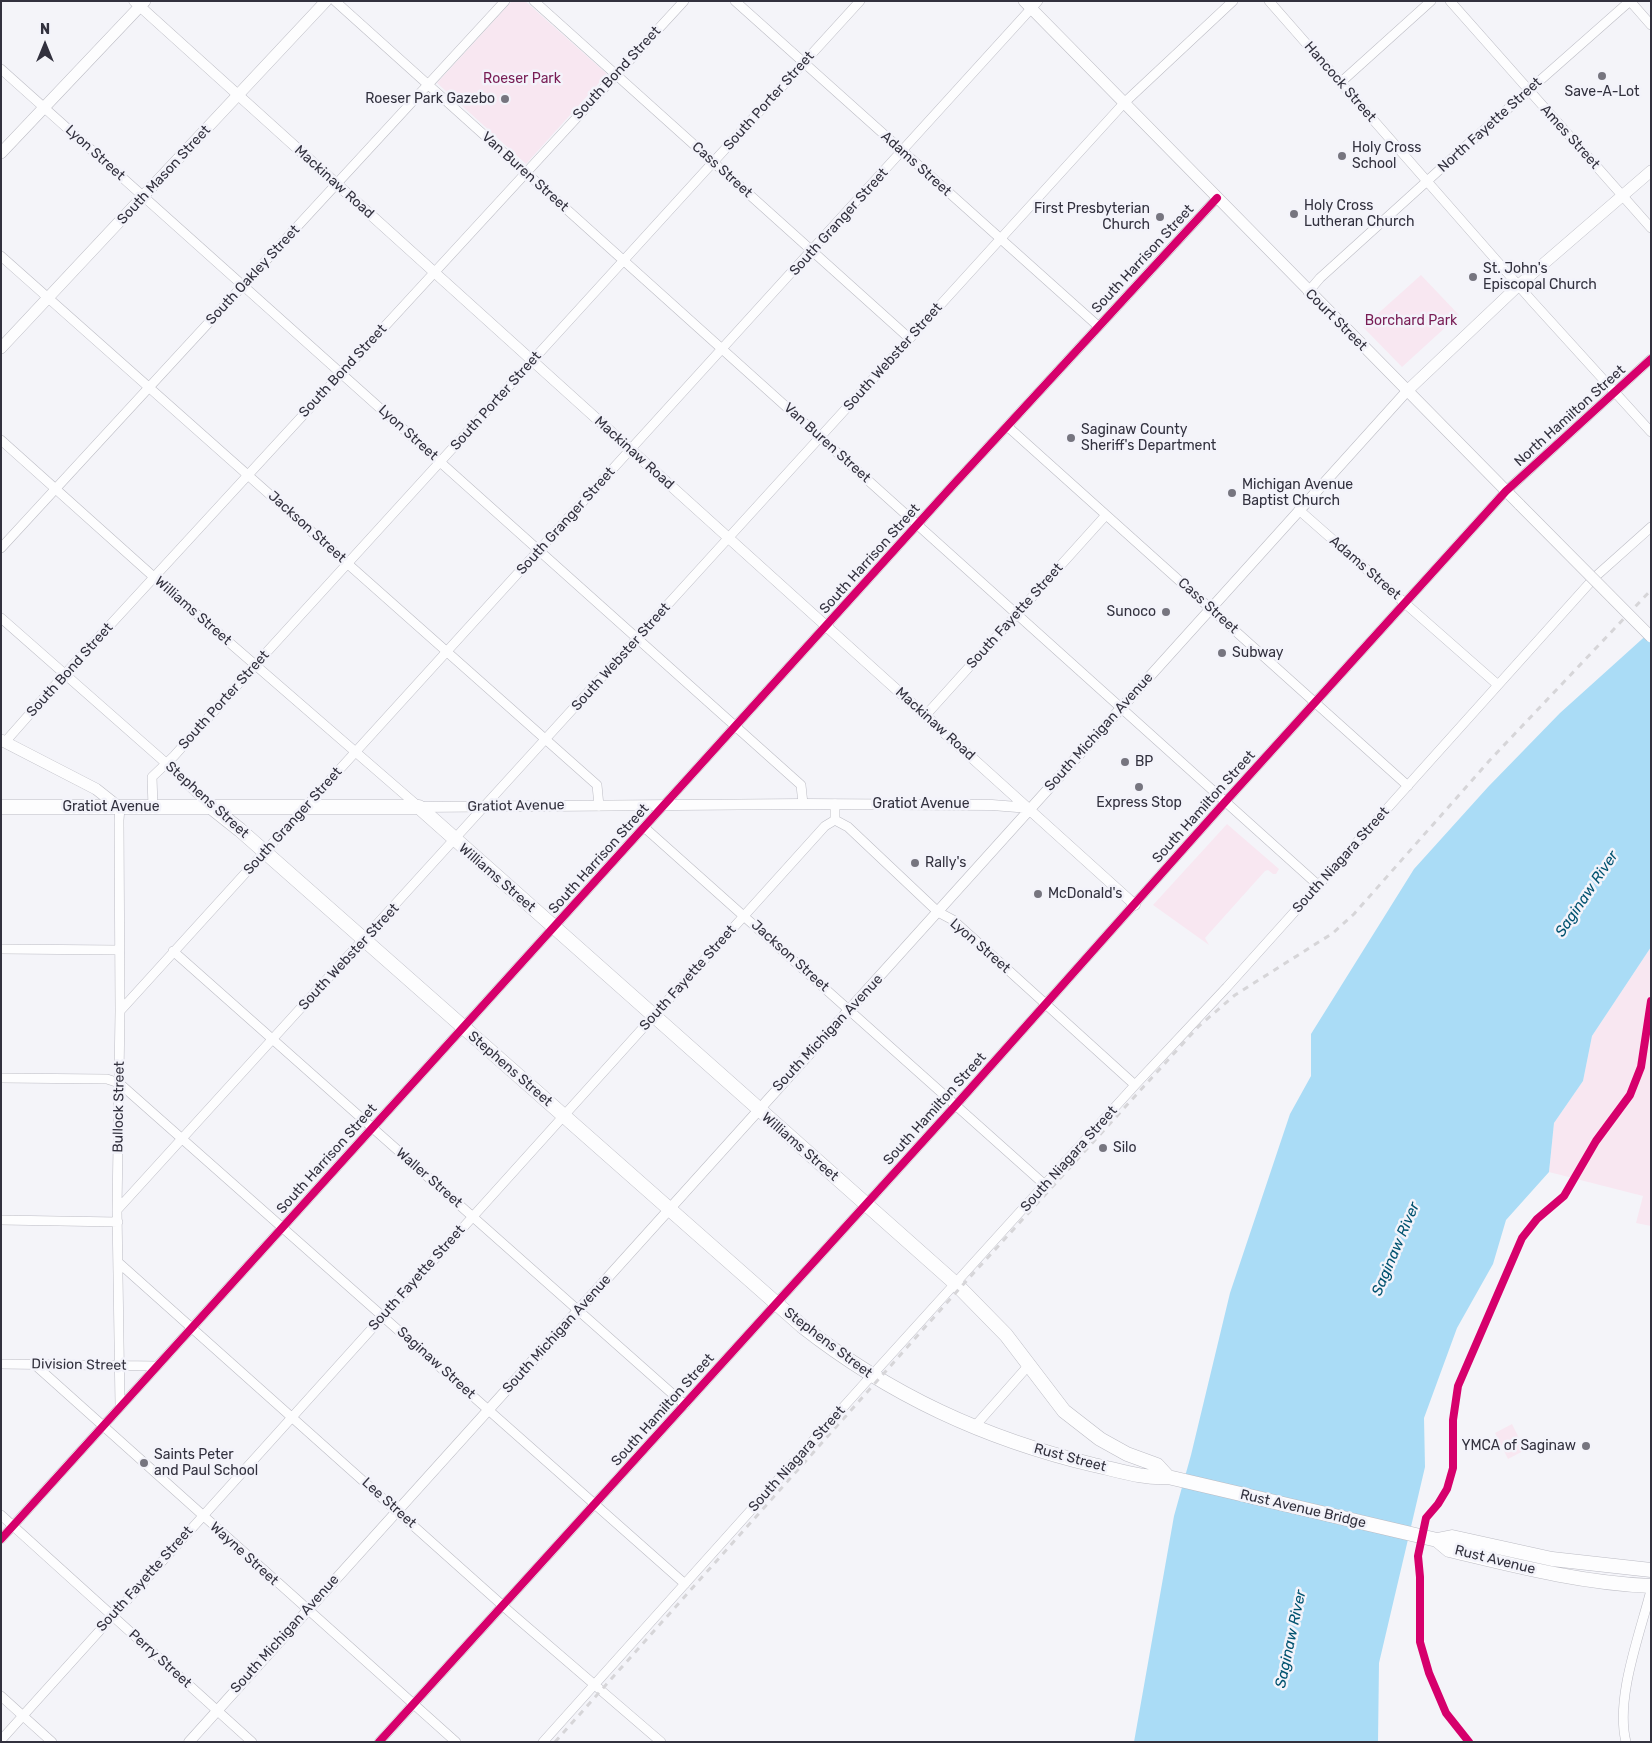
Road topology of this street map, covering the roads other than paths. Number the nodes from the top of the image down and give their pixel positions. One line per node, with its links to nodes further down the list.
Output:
1 (326, 1): 22 (main road, South Mason Street)
2 (335, 1): 20 (street, Van Buren Street)
3 (505, 1): 20 (street, South Oakley Street)
4 (534, 1): 18 (street, Cass Street)
5 (684, 1): 18 (street, South Bond Street)
6 (734, 1): 16 (street, Adams Street)
7 (860, 1): 16 (street, South Porter Street)
8 (1233, 1): 23 (street, South Webster Street)
9 (1269, 1): 19 (street, Hancock Street)
10 (1431, 1): 19 (street)
11 (1450, 1): 21 (street, Ames Street)
12 (1630, 1): 15 (street); 21 (street, North Fayette Street)
13 (139, 3): 22 (street, Mackinaw Road); 24 (main road)
14 (1031, 4): 23 (main road, Court Street); 25 (street, South Granger Street)
15 (1651, 25)
16 (804, 62): 25 (street, Adams Street); 27 (street, South Porter Street)
17 (1, 69): 24 (street, Lyon Street)
18 (616, 74): 27 (street, Cass Street); 29 (street, South Bond Street)
19 (1340, 82): 30 (street, Hancock Street)
20 (427, 84): 29 (street, Van Buren Street); 31 (street, South Oakley Street)
21 (1529, 90): 30 (street, North Fayette Street); 33 (street, Ames Street)
22 (238, 95): 31 (street, Mackinaw Road); 32 (main road, South Mason Street)
23 (1124, 103): 34 (main road, Court Street); 36 (street, South Webster Street)
24 (44, 107): 26 (main road); 32 (street, Lyon Street)
25 (903, 152): 36 (street, Adams Street); 37 (street, South Granger Street)
26 (1, 153)
27 (713, 162): 37 (street, Cass Street); 39 (street, South Porter Street)
28 (1651, 171): 33 (main road)
29 (526, 173): 39 (street, Van Buren Street); 40 (street, South Bond Street)
30 (1427, 181): 41 (street, Hancock Street); 43 (street, North Fayette Street)
31 (336, 184): 40 (street, Mackinaw Road); 42 (street, South Oakley Street)
32 (143, 196): 42 (street, Lyon Street); 44 (main road, South Mason Street)
33 (1622, 196): 35 (street, Ames Street); 41 (main road)
34 (1217, 198): 43 (main road, Court Street); 45 (street, South Harrison Street)
35 (1651, 228)
36 (1001, 239): 45 (street, Adams Street); 46 (street, South Webster Street)
37 (813, 251): 46 (street, Cass Street); 48 (street, South Granger Street)
38 (1, 256): 44 (street, Jackson Street)
39 (624, 261): 48 (street, Van Buren Street); 50 (street, South Porter Street)
40 (433, 272): 50 (street, Mackinaw Road); 51 (street, South Bond Street)
41 (1519, 285): 53 (main road); 54 (street, Hancock Street)
42 (243, 286): 51 (street, Lyon Street); 52 (street, South Oakley Street)
43 (1308, 292): 53 (main road, Court Street)
44 (49, 298): 47 (main road, South Mason Street); 52 (street, Jackson Street)
45 (1098, 326): 55 (street, South Harrison Street)
46 (909, 338): 57 (street, South Webster Street)
47 (1, 348)
48 (722, 350): 57 (street, Van Buren Street); 59 (street, South Granger Street)
49 (1651, 360): 54 (street, North Hamilton Street)
50 (532, 361): 59 (street, Mackinaw Road); 60 (street, South Porter Street)
51 (340, 373): 60 (street, Lyon Street); 61 (street, South Bond Street)
52 (149, 386): 61 (street, Jackson Street); 62 (street, South Oakley Street)
53 (1407, 391): 63 (main road, Court Street); 64 (street, South Michigan Avenue)
54 (1614, 392): 56 (street, Hancock Street); 63 (street, North Hamilton Street)
55 (1007, 426): 65 (street, Cass Street); 66 (street, South Harrison Street)
56 (1651, 432)
57 (820, 437): 66 (street, Van Buren Street); 68 (street, South Webster Street)
58 (1, 440): 62 (street, Williams Street)
59 (630, 450): 68 (street, Mackinaw Road); 70 (street, South Granger Street)
60 (440, 462): 70 (street, Lyon Street); 71 (street, South Porter Street)
61 (248, 474): 71 (street, Jackson Street); 72 (street, South Bond Street)
62 (56, 489): 69 (street, South Oakley Street); 72 (street, Williams Street)
63 (1506, 491): 73 (street, South Hamilton Street); 78 (main road, Court Street, bridge)
64 (1299, 510): 73 (street, Adams Street); 74 (street, South Michigan Avenue)
65 (1106, 515): 74 (street, Cass Street); 75 (street, South Fayette Street)
66 (918, 524): 75 (street, Van Buren Street); 77 (street, South Harrison Street)
67 (1651, 527): 83 (street, South Niagara Street)
68 (728, 538): 77 (street, Mackinaw Road); 79 (street, South Webster Street)
69 (1, 548)
70 (540, 550): 79 (street, Lyon Street); 80 (street, South Granger Street)
71 (348, 563): 80 (street, Jackson Street); 81 (street, South Porter Street)
72 (155, 578): 81 (street, Williams Street); 82 (street, South Bond Street)
73 (1405, 603): 83 (street, Adams Street); 84 (street, South Hamilton Street)
74 (1211, 608): 84 (street, Cass Street); 85 (street, South Michigan Avenue)
75 (1016, 614): 85 (street, Van Buren Street); 86 (street, South Fayette Street)
76 (1, 618): 82 (street, Stephens Street)
77 (827, 626): 86 (street, Mackinaw Road); 87 (street, South Harrison Street)
78 (1651, 637)
79 (637, 638): 87 (street, Lyon Street); 88 (street, South Webster Street)
80 (447, 652): 88 (street, Jackson Street); 90 (street, South Granger Street)
81 (255, 665): 90 (street, Williams Street); 91 (street, South Porter Street)
82 (65, 674): 89 (street, South Bond Street); 91 (street, Stephens Street)
83 (1498, 685): 92 (street, South Niagara Street)
84 (1316, 702): 92 (street, Cass Street); 93 (street, South Hamilton Street)
85 (1122, 709): 93 (street, Van Buren Street); 105 (street, South Michigan Avenue)
86 (925, 716): 105 (street, Mackinaw Road)
87 (736, 726): 94 (street, Lyon Street); 96 (street, South Harrison Street)
88 (546, 740): 97 (street, South Webster Street); 98 (street, Jackson Street)
89 (3, 741): 103 (main road)
90 (354, 753): 102 (street, Williams Street); 104 (street, South Granger Street)
91 (167, 764): 100 (street, South Porter Street); 101 (street, Stephens Street)
92 (1408, 786): 110 (street, South Niagara Street)
93 (1224, 802): 110 (street, Van Buren Street); 111 (street, South Hamilton Street)
94 (803, 804): 95 (street, Gratiot Avenue); 96 (street, Gratiot Avenue)
95 (834, 804): 105 (street, Gratiot Avenue); 106 (street)
96 (664, 805): 98 (street, Gratiot Avenue); 107 (street, South Harrison Street)
97 (485, 806): 98 (street, Gratiot Avenue); 102 (street, Gratiot Avenue); 108 (street, South Webster Street)
98 (599, 806)
99 (1, 807): 103 (highway, Gratiot Avenue)
100 (152, 807): 101 (highway, Gratiot Avenue); 103 (highway, Gratiot Avenue)
101 (211, 807): 104 (highway, Gratiot Avenue); 109 (highway, Stephens Street)
102 (419, 807): 104 (highway, Gratiot Avenue); 108 (highway, Williams Street)
103 (120, 808): 117 (street, Bullock Street)
104 (306, 808): 109 (street, South Granger Street)
105 (1030, 808): 111 (street, Mackinaw Road); 112 (street, South Michigan Avenue)
106 (834, 820): 112 (street, Lyon Street); 113 (street, South Fayette Street)
107 (645, 828): 113 (street, Jackson Street); 114 (street, South Harrison Street)
108 (455, 841): 114 (highway, Williams Street); 115 (street, South Webster Street)
109 (266, 852): 115 (highway, Stephens Street); 118 (street, South Granger Street)
110 (1318, 885): 127 (street, South Niagara Street)
111 (1135, 904): 119 (street, South Hamilton Street)
112 (938, 912): 119 (street, Lyon Street); 120 (street, South Michigan Avenue)
113 (745, 916): 120 (street, Jackson Street); 122 (street, South Fayette Street)
114 (554, 929): 122 (highway, Williams Street); 123 (street, South Harrison Street)
115 (365, 940): 123 (highway, Stephens Street); 124 (street, South Webster Street)
116 (1, 948): 117 (street)
117 (119, 950): 121 (street, Bullock Street)
118 (173, 951): 121 (street, South Granger Street); 124 (street, Waller Street)
119 (1046, 1005): 127 (street, Lyon Street); 128 (street, South Hamilton Street)
120 (850, 1010): 128 (street, Jackson Street); 129 (street, South Michigan Avenue)
121 (120, 1011): 126 (street, Bullock Street)
122 (653, 1017): 129 (highway, Williams Street); 130 (street, South Fayette Street)
123 (464, 1028): 130 (highway, Stephens Street); 131 (street, South Harrison Street)
124 (274, 1039): 131 (street, Waller Street); 132 (street, South Webster Street)
125 (1, 1078): 126 (street)
126 (119, 1083): 132 (street, Saginaw Street); 136 (street, Bullock Street)
127 (1135, 1085): 133 (street, South Niagara Street)
128 (955, 1106): 133 (street, Jackson Street); 134 (street, South Hamilton Street)
129 (757, 1109): 134 (highway, Williams Street); 135 (street, South Michigan Avenue)
130 (564, 1116): 135 (highway, Stephens Street); 137 (street, South Fayette Street)
131 (372, 1128): 137 (street, Waller Street); 140 (street, South Harrison Street)
132 (182, 1139): 136 (street, South Webster Street); 140 (street, Saginaw Street)
133 (1045, 1185): 142 (street, South Niagara Street)
134 (865, 1204): 142 (highway, Williams Street); 143 (street, South Hamilton Street)
135 (668, 1209): 143 (highway, Stephens Street); 144 (street, South Michigan Avenue)
136 (118, 1210): 139 (street, Bullock Street)
137 (473, 1216): 144 (street, Waller Street); 145 (street, South Fayette Street)
138 (1, 1220): 139 (street)
139 (118, 1222): 141 (street, Bullock Street)
140 (283, 1227): 145 (street, Saginaw Street); 146 (street, South Harrison Street)
141 (119, 1263): 146 (street, Lee Street); 149 (street, Bullock Street)
142 (956, 1284): 151 (highway, Williams Street); 152 (street, South Niagara Street)
143 (776, 1304): 152 (highway, Stephens Street); 153 (street, South Hamilton Street)
144 (578, 1310): 153 (street, Waller Street); 155 (street, South Michigan Avenue)
145 (383, 1315): 155 (street, Saginaw Street); 156 (street, South Fayette Street)
146 (192, 1327): 150 (street, South Harrison Street); 156 (street, Lee Street)
147 (1, 1364): 148 (street, Division Street)
148 (34, 1364): 149 (street, Division Street); 157 (street, Wayne Street)
149 (119, 1366): 150 (street, Division Street); 154 (street, Bullock Street)
150 (157, 1366): 154 (street, South Harrison Street)
151 (1028, 1366): 158 (street); 159 (highway, Williams Street)
152 (872, 1377): 158 (highway, Stephens Street); 168 (street, South Niagara Street)
153 (685, 1405): 160 (street, South Hamilton Street)
154 (120, 1406): 157 (street, South Harrison Street)
155 (488, 1410): 160 (street, Saginaw Street); 161 (street, South Michigan Avenue)
156 (292, 1417): 161 (street, Lee Street); 163 (street, South Fayette Street)
157 (102, 1426): 163 (street, Wayne Street); 164 (street, South Harrison Street)
158 (975, 1426): 159 (highway, Rust Street)
159 (1168, 1478): 166 (highway, Rust Avenue Bridge)
160 (594, 1505): 168 (street, Saginaw Street); 170 (street, South Hamilton Street)
161 (398, 1511): 170 (street, Lee Street); 171 (street, South Michigan Avenue)
162 (1, 1515): 164 (street, Perry Street)
163 (202, 1516): 171 (street, Wayne Street); 172 (street, South Fayette Street)
164 (13, 1525): 165 (street, South Harrison Street); 172 (street, Perry Street)
165 (1, 1539)
166 (1437, 1540): 167 (highway, Rust Avenue); 169 (highway, Rust Avenue)
167 (1651, 1570)
168 (685, 1584): 173 (street, South Niagara Street)
169 (1651, 1588): 186 (street)
170 (502, 1604): 173 (street, Lee Street); 175 (street, South Hamilton Street)
171 (307, 1610): 175 (street, Wayne Street); 176 (street, South Michigan Avenue)
172 (112, 1616): 176 (street, Perry Street); 177 (street, South Fayette Street)
173 (594, 1685): 184 (street, South Niagara Street); 185 (street, Lee Street)
174 (1, 1696): 177 (street)
175 (413, 1703): 182 (street, South Hamilton Street); 183 (street, Wayne Street)
176 (217, 1710): 180 (street, South Michigan Avenue); 181 (street, Perry Street)
177 (23, 1715): 178 (street, South Fayette Street); 179 (street)
178 (1, 1740)
179 (52, 1742)
180 (189, 1742)
181 (252, 1742)
182 (379, 1742)
183 (456, 1742)
184 (544, 1742)
185 (661, 1742)
186 (1626, 1742)

